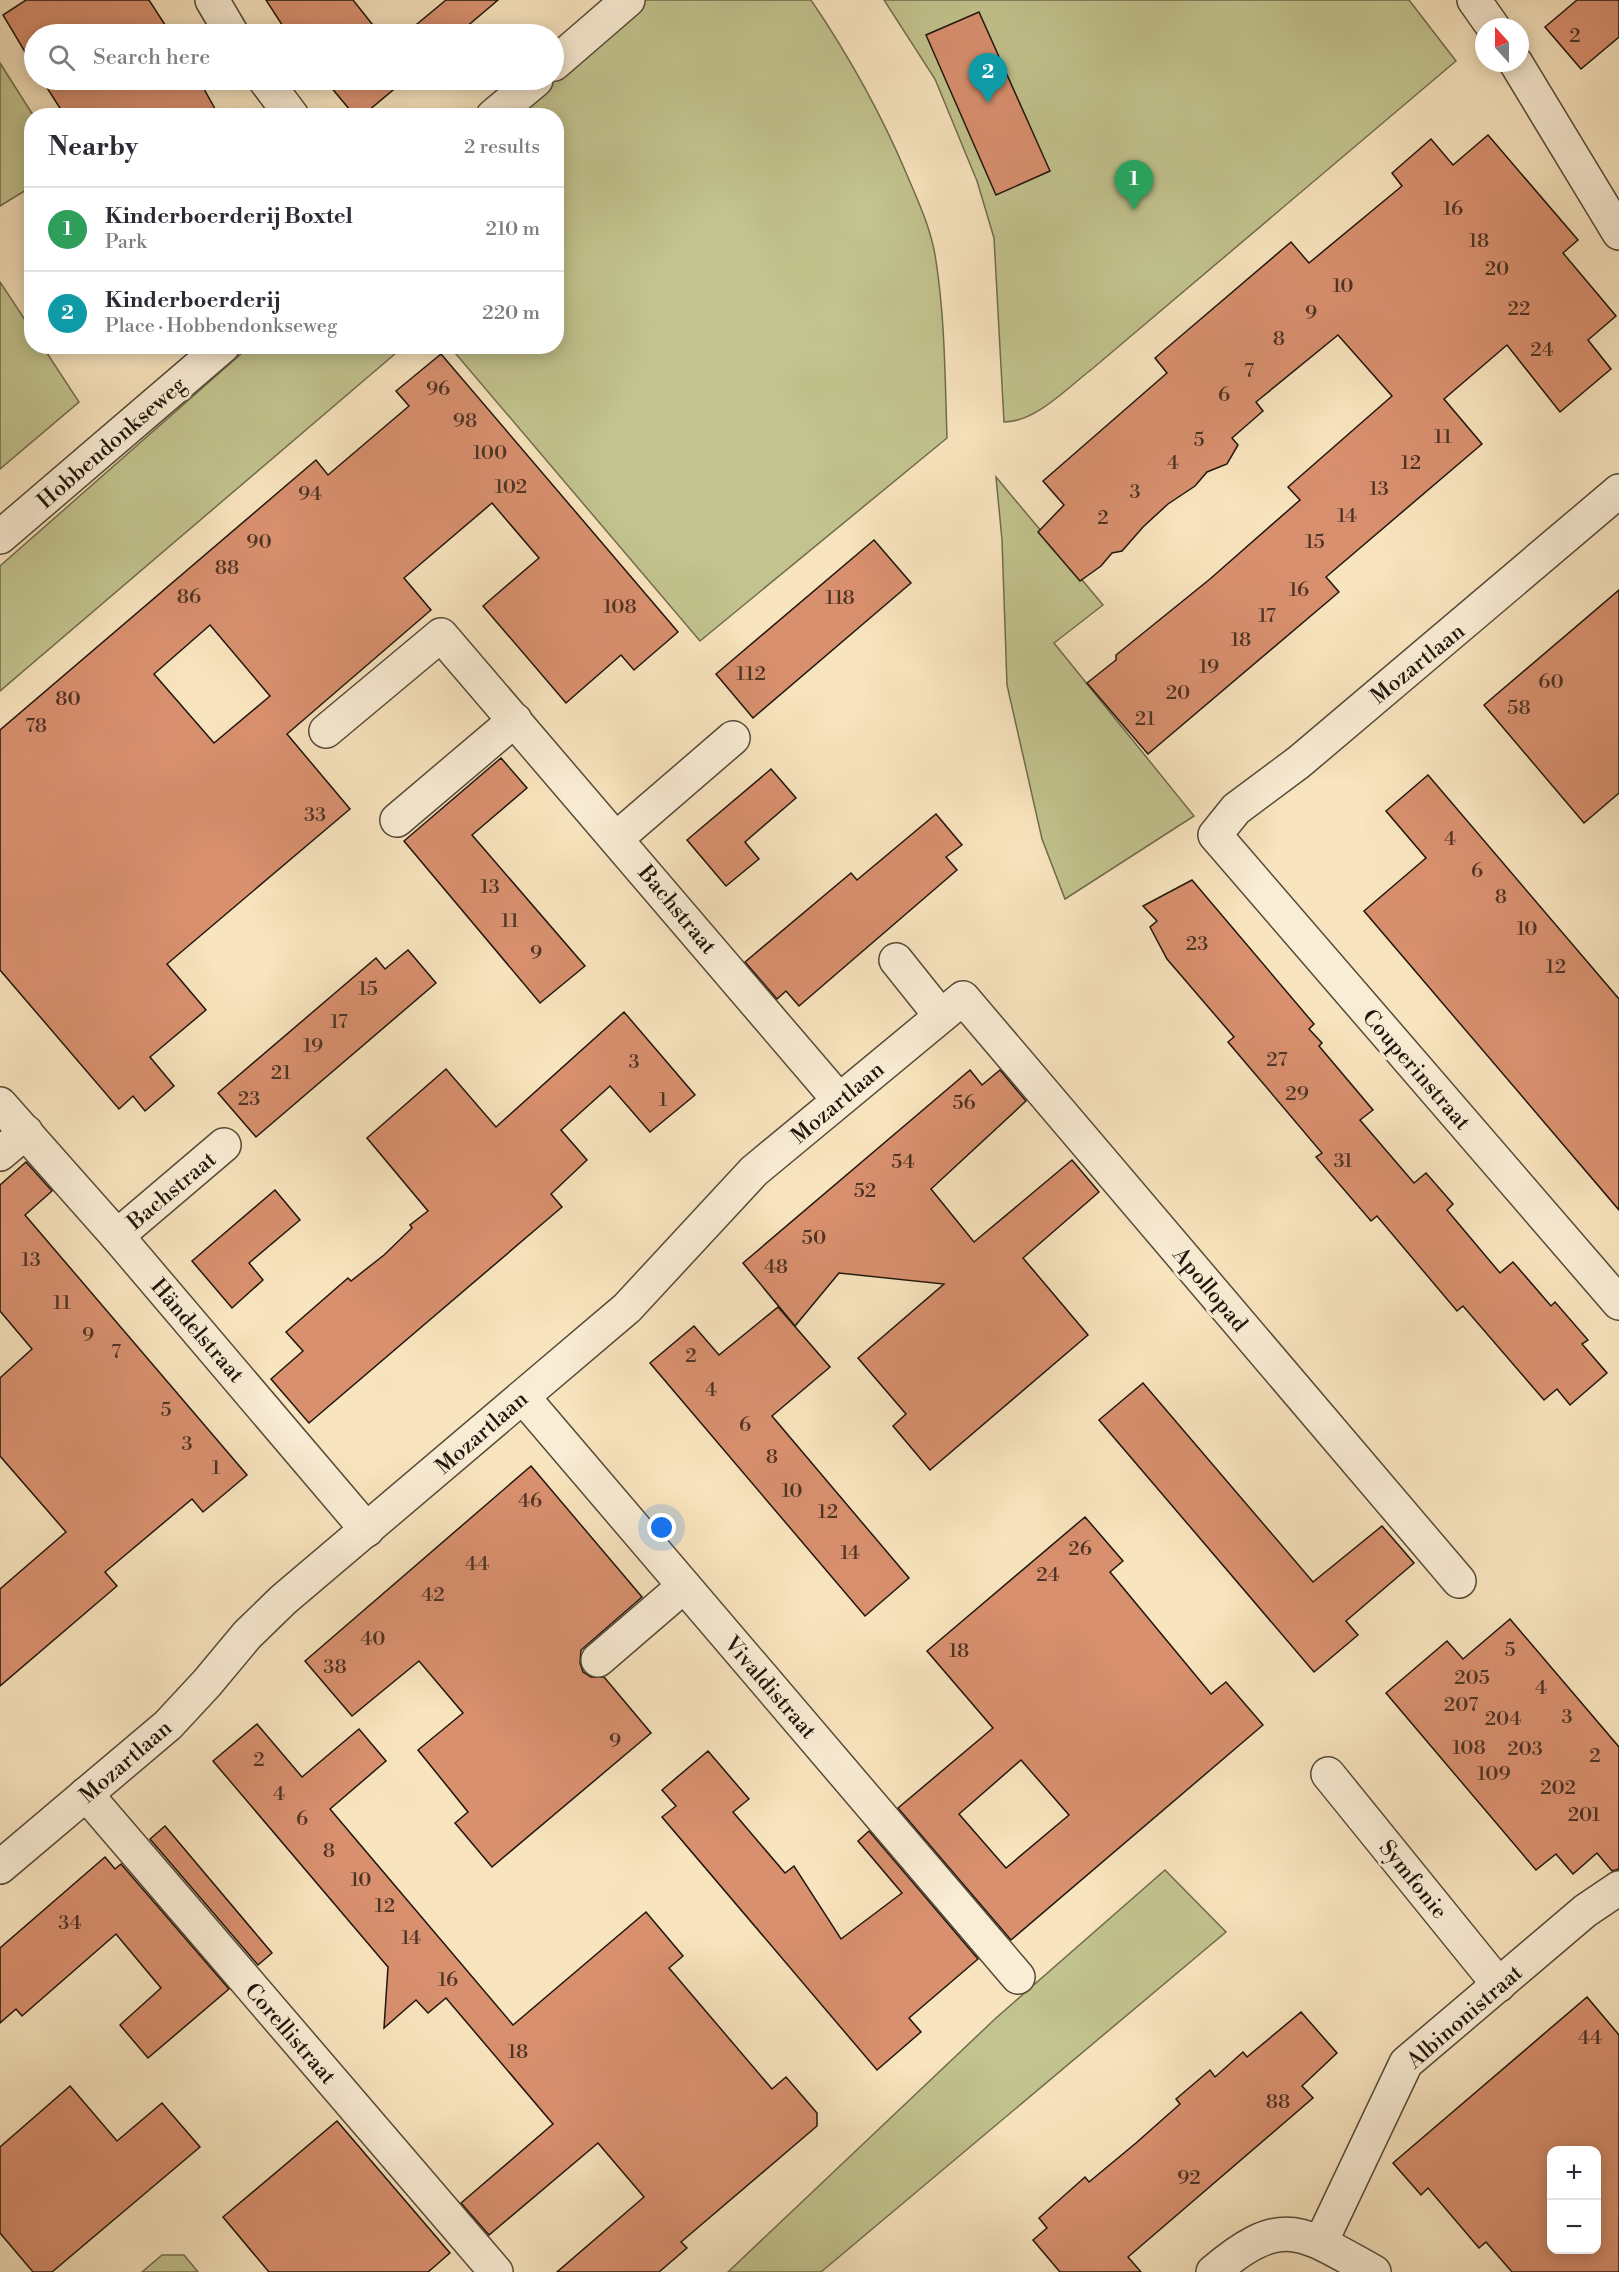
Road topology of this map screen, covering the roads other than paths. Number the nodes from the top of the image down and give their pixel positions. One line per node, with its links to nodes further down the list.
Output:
1 (212, 0): 3 (street)
2 (628, 0): 4 (street)
3 (226, 24)
4 (564, 55)
5 (1521, 72): 10 (street)
6 (272, 90): 8 (street)
7 (524, 90): 9 (street)
8 (286, 108)
9 (503, 108)
10 (1619, 233)
11 (214, 354): 13 (street, Hobbendonkseweg)
12 (1619, 491): 18 (street, Mozartlaan)
13 (0, 537)
14 (515, 720): 15 (street, Bachstraat); 17 (street); 19 (street, Bachstraat)
15 (326, 731)
16 (732, 738): 19 (street)
17 (397, 820)
18 (1215, 835): 28 (street, Couperinstraat)
19 (617, 838): 22 (street, Bachstraat)
20 (896, 960): 21 (street, Apollopad)
21 (952, 1007): 22 (street, Mozartlaan); 31 (street, Apollopad)
22 (839, 1100): 29 (street, Mozartlaan)
23 (0, 1104): 24 (street, Händelstraat)
24 (26, 1132): 26 (street); 27 (street, Händelstraat)
25 (224, 1145): 27 (street, Bachstraat)
26 (0, 1154)
27 (117, 1236): 30 (street, Händelstraat)
28 (1619, 1303)
29 (523, 1396): 30 (street, Mozartlaan); 32 (street, Vivaldistraat)
30 (367, 1530): 35 (street, Mozartlaan)
31 (1459, 1581)
32 (684, 1586): 33 (street); 38 (street, Vivaldistraat)
33 (598, 1660)
34 (1328, 1774): 39 (street, Symfonie)
35 (86, 1794): 36 (street, Mozartlaan); 41 (street, Corellistraat)
36 (0, 1867)
37 (1619, 1888): 39 (street, Albinonistraat)
38 (1018, 1977)
39 (1499, 1985): 40 (street, Albinonistraat)
40 (1321, 2242): 42 (street); 43 (street)
41 (496, 2272)
42 (1214, 2272)
43 (1374, 2272)

